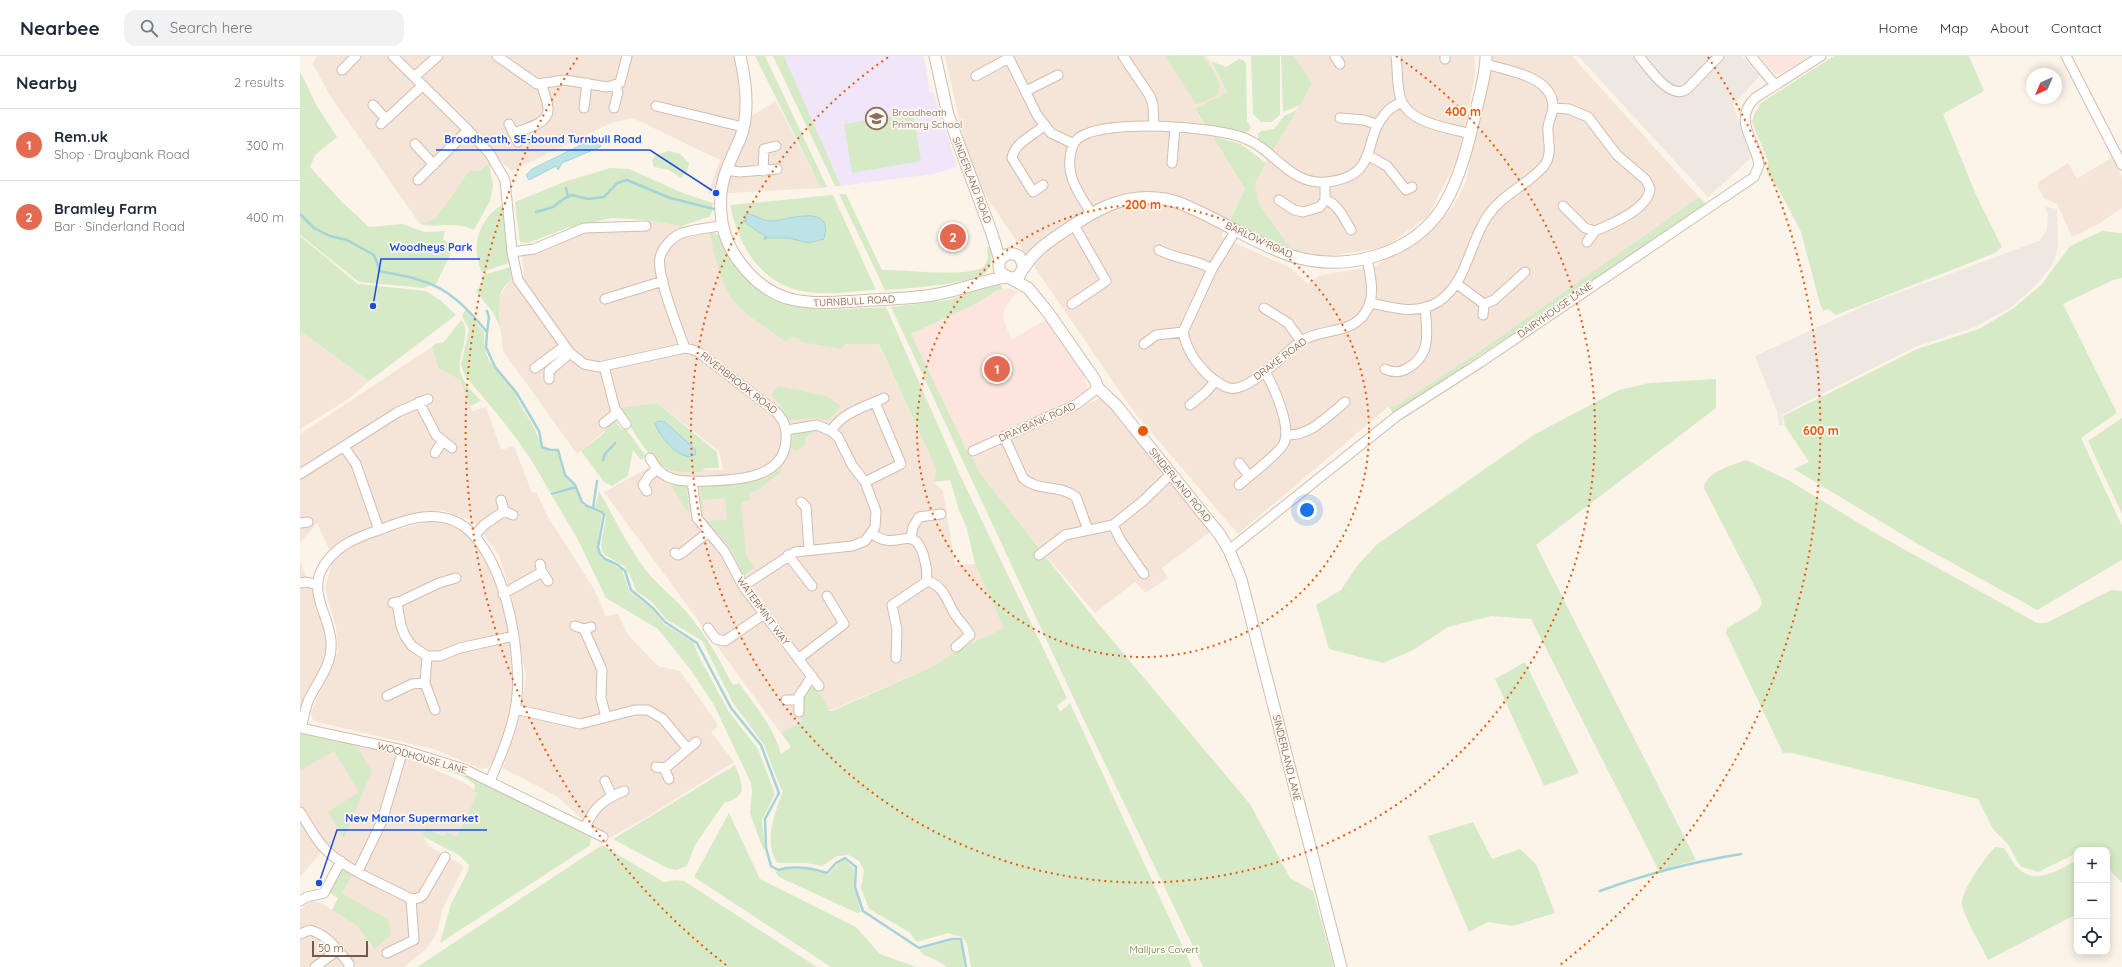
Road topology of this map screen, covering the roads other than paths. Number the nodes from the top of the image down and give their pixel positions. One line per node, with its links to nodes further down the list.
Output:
1 (393, 56): 20 (street)
2 (438, 56): 20 (street)
3 (497, 56): 22 (street)
4 (627, 56): 25 (street)
5 (740, 56): 38 (street, TURNBULL ROAD)
6 (935, 56): 69 (street, SINDERLAND ROAD)
7 (1123, 56): 37 (street)
8 (1396, 56): 27 (street)
9 (1639, 56): 10 (street)
10 (1719, 56)
11 (1751, 56): 24 (street)
12 (1821, 56): 24 (street, DAIRYHOUSE LANE)
13 (2066, 56): 50 (street)
14 (1008, 57): 19 (street); 26 (street)
15 (350, 58): 17 (street)
16 (1486, 60): 32 (street); 42 (street, BARLOW ROAD)
17 (342, 70)
18 (1058, 75): 26 (street)
19 (976, 76)
20 (414, 77): 23 (street)
21 (587, 83): 22 (street); 25 (street); 30 (street)
22 (542, 84): 41 (street)
23 (423, 85): 28 (street); 40 (street)
24 (1775, 85): 144 (street, DAIRYHOUSE LANE)
25 (615, 86): 31 (street)
26 (1026, 91): 35 (street)
27 (1402, 102): 36 (street); 42 (street)
28 (374, 106)
29 (656, 106): 38 (street)
30 (584, 108)
31 (614, 108)
32 (1553, 108): 68 (street); 84 (street)
33 (1340, 118): 36 (street)
34 (509, 124): 41 (street)
35 (1045, 125): 45 (street); 56 (street)
36 (1378, 125): 47 (street)
37 (1154, 126): 39 (street); 45 (street)
38 (743, 127): 51 (street, TURNBULL ROAD)
39 (1175, 128): 48 (street); 55 (street)
40 (468, 130): 49 (street); 74 (street)
41 (513, 133): 43 (street)
42 (1470, 134): 76 (street, BARLOW ROAD)
43 (518, 142)
44 (415, 144): 49 (street)
45 (1074, 144): 61 (street)
46 (776, 146): 53 (street)
47 (1369, 156): 55 (street); 57 (street)
48 (1172, 163)
49 (434, 165): 54 (street)
50 (2122, 166)
51 (726, 170): 53 (street); 65 (street, TURNBULL ROAD)
52 (777, 170): 53 (street)
53 (763, 171)
54 (418, 180)
55 (1326, 182): 59 (street)
56 (1043, 185)
57 (1412, 187)
58 (1279, 200): 59 (street)
59 (1325, 200): 67 (street)
60 (1562, 206): 68 (street)
61 (1091, 213): 63 (street, BARLOW ROAD); 66 (street, BARLOW ROAD)
62 (634, 225): 64 (street); 70 (street); 74 (street)
63 (1074, 225): 72 (street, BARLOW ROAD); 88 (street)
64 (646, 226)
65 (721, 226): 82 (street); 83 (street, TURNBULL ROAD)
66 (1236, 230): 76 (street, BARLOW ROAD); 78 (street)
67 (1351, 230)
68 (1595, 231): 71 (street)
69 (992, 234): 75 (street, SINDERLAND ROAD); 77 (street, SINDERLAND ROAD)
70 (634, 235)
71 (1588, 242)
72 (1037, 250): 75 (street, BARLOW ROAD); 79 (street, BARLOW ROAD)
73 (1159, 250): 78 (street)
74 (512, 252): 97 (street)
75 (1014, 253): 77 (street); 79 (street, SINDERLAND ROAD)
76 (1367, 259): 87 (street, DRAKE ROAD)
77 (999, 262): 81 (street, SINDERLAND ROAD); 83 (street, TURNBULL ROAD)
78 (1212, 268): 93 (street)
79 (1023, 270): 81 (street); 85 (street, SINDERLAND ROAD)
80 (1525, 272): 89 (street)
81 (1009, 278): 83 (street, TURNBULL ROAD); 85 (street, SINDERLAND ROAD)
82 (663, 281): 86 (street); 96 (street)
83 (981, 282)
84 (1457, 284): 89 (street); 90 (street)
85 (1028, 288): 104 (street, SINDERLAND ROAD)
86 (606, 299)
87 (1370, 303): 90 (street); 94 (street, DRAKE ROAD)
88 (1072, 304)
89 (1484, 304): 92 (street)
90 (1425, 307): 100 (street)
91 (1264, 308): 94 (street)
92 (1483, 315)
93 (1183, 332): 95 (street); 103 (street)
94 (1301, 340): 101 (street, DRAKE ROAD)
95 (1144, 344)
96 (685, 348): 98 (street); 114 (street, RIVERBROOK ROAD)
97 (568, 349): 98 (street); 99 (street); 102 (street)
98 (604, 366): 111 (street)
99 (535, 368)
100 (1385, 369)
101 (1265, 372): 103 (street, DRAKE ROAD); 116 (street)
102 (549, 379)
103 (1215, 382): 110 (street)
104 (1098, 388): 117 (street, DRAYBANK ROAD); 127 (street, SINDERLAND ROAD)
105 (884, 398): 108 (street)
106 (428, 399): 107 (street)
107 (419, 402): 118 (street); 119 (street)
108 (875, 402): 115 (street); 130 (street)
109 (1345, 402): 116 (street)
110 (1190, 405)
111 (617, 413): 112 (street); 113 (street)
112 (604, 423)
113 (626, 424)
114 (787, 430): 115 (street); 129 (street)
115 (831, 431): 130 (street)
116 (1287, 435): 128 (street)
117 (1004, 436): 121 (street, DRAYBANK ROAD); 138 (street)
118 (442, 442): 120 (street); 122 (street)
119 (344, 447): 126 (street); 137 (street)
120 (452, 448)
121 (973, 451)
122 (435, 453)
123 (650, 458): 125 (street)
124 (1239, 463): 128 (street)
125 (657, 469): 129 (street); 132 (street)
126 (300, 474)
127 (1171, 474): 136 (street); 144 (street, SINDERLAND ROAD)
128 (1249, 476): 131 (street)
129 (692, 481): 140 (street, WATERMINT WAY)
130 (865, 482): 139 (street)
131 (1239, 485)
132 (647, 491)
133 (501, 500): 141 (street)
134 (802, 502): 143 (street)
135 (941, 514): 142 (street)
136 (1113, 525): 138 (street); 149 (street)
137 (379, 530): 141 (street); 153 (street)
138 (1088, 530): 147 (street)
139 (872, 533): 142 (street); 143 (street)
140 (709, 534): 145 (street); 154 (street, WATERMINT WAY)
141 (475, 535): 156 (street)
142 (911, 538): 150 (street)
143 (809, 549): 146 (street)
144 (1229, 550): 198 (street, SINDERLAND LANE)
145 (675, 553)
146 (788, 555): 154 (street); 155 (street)
147 (1038, 556)
148 (447, 570): 163 (street)
149 (1144, 574)
150 (926, 580): 162 (street); 164 (street)
151 (548, 581): 156 (street)
152 (300, 583): 153 (street)
153 (318, 585): 176 (street)
154 (743, 586): 158 (street, WATERMINT WAY)
155 (812, 586)
156 (503, 594): 161 (street)
157 (827, 596): 165 (street)
158 (764, 614): 160 (street); 165 (street, WATERMINT WAY)
159 (583, 627): 175 (street)
160 (708, 628)
161 (514, 636): 163 (street); 173 (street)
162 (956, 647)
163 (427, 656): 167 (street)
164 (896, 658)
165 (798, 659): 166 (street, WATERMINT WAY)
166 (812, 676): 168 (street, WATERMINT WAY); 171 (street)
167 (425, 683): 169 (street); 172 (street)
168 (819, 686)
169 (387, 696)
170 (786, 700): 171 (street)
171 (798, 700): 174 (street)
172 (445, 708)
173 (516, 709): 175 (street); 181 (street)
174 (799, 712)
175 (606, 717): 178 (street)
176 (301, 728): 179 (street, WOODHOUSE LANE)
177 (696, 742): 178 (street)
178 (687, 748): 180 (street)
179 (403, 750): 181 (street, WOODHOUSE LANE); 190 (street)
180 (670, 779)
181 (490, 781): 186 (street, WOODHOUSE LANE)
182 (605, 781): 184 (street)
183 (624, 790): 184 (street)
184 (612, 796): 186 (street)
185 (300, 812): 189 (street)
186 (585, 828): 187 (street, WOODHOUSE LANE)
187 (602, 837)
188 (444, 857): 191 (street)
189 (341, 861): 190 (street); 192 (street)
190 (358, 871): 191 (street)
191 (411, 899): 195 (street)
192 (300, 901)
193 (300, 934): 194 (street)
194 (338, 950): 196 (street); 197 (street)
195 (386, 953)
196 (315, 967)
197 (349, 967)
198 (1341, 967)

